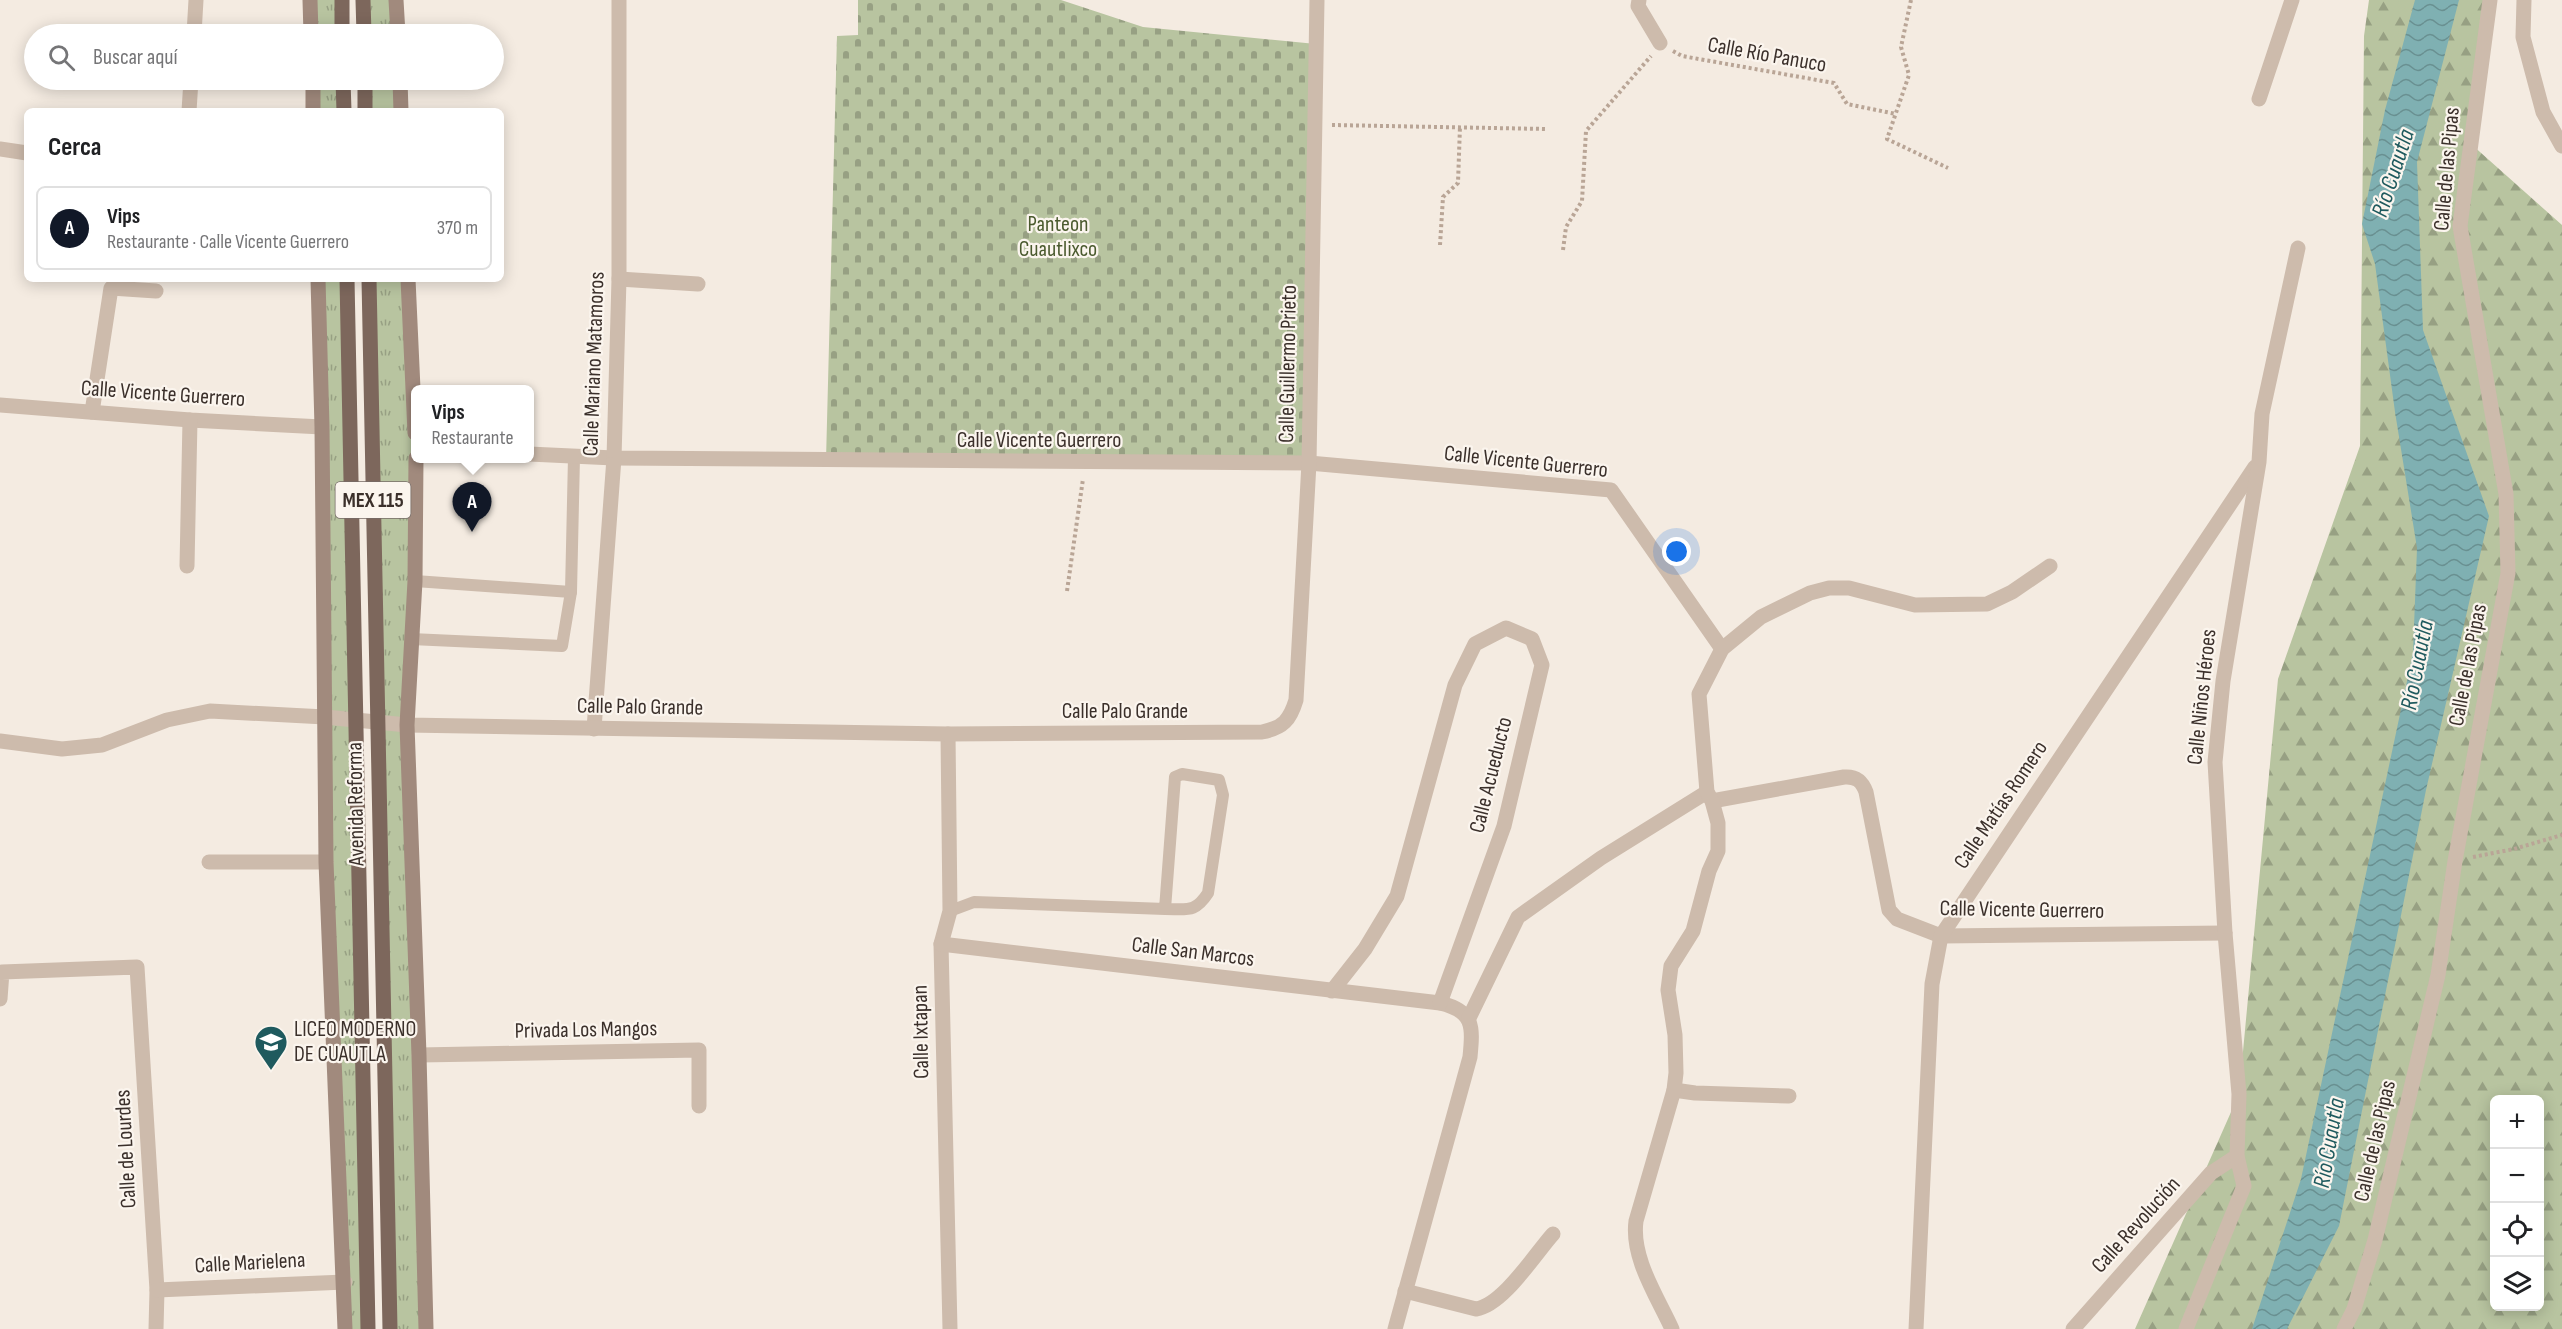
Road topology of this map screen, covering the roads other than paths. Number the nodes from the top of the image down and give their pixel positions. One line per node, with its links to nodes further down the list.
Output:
1 (196, 0): 12 (street)
2 (310, 0): 13 (street)
3 (342, 0): 14 (main road)
4 (363, 0): 15 (main road)
5 (396, 0): 16 (street)
6 (619, 0): 33 (street, Calle Mariano Matamoros)
7 (1317, 0): 50 (street, Calle Guillermo Prieto)
8 (1639, 0): 17 (street)
9 (2292, 0): 23 (street)
10 (2490, 0): 97 (street, Calle de las Pipas)
11 (2524, 0): 29 (street)
12 (195, 24)
13 (311, 24)
14 (342, 24)
15 (364, 24)
16 (397, 24)
17 (1660, 43)
18 (190, 90): 24 (street)
19 (313, 90): 25 (street)
20 (343, 90): 26 (main road)
21 (365, 90): 27 (main road)
22 (400, 90): 28 (street)
23 (2259, 99)
24 (189, 108)
25 (314, 108)
26 (344, 108)
27 (365, 108)
28 (401, 108)
29 (2562, 146)
30 (0, 149): 31 (street)
31 (24, 153)
32 (2298, 248): 48 (street, Calle Niños Héroes)
33 (619, 279): 38 (street); 47 (street, Calle Mariano Matamoros)
34 (318, 282): 44 (street)
35 (348, 282): 58 (main road, Avenida Reforma / MEX 115)
36 (369, 282): 59 (main road, Avenida Reforma / MEX 115)
37 (408, 282): 40 (street)
38 (698, 284)
39 (156, 291): 42 (street)
40 (413, 385)
41 (0, 405): 42 (street, Calle Vicente Guerrero)
42 (93, 412): 43 (street, Calle Vicente Guerrero)
43 (190, 420): 44 (street, Calle Vicente Guerrero); 51 (street)
44 (322, 427): 57 (street)
45 (534, 454): 46 (street, Calle Vicente Guerrero)
46 (574, 457): 47 (street, Calle Vicente Guerrero); 54 (lane)
47 (614, 458): 50 (street, Calle Vicente Guerrero); 62 (street, Calle Mariano Matamoros)
48 (2259, 462): 70 (street, Calle Niños Héroes); 71 (street, Calle Matías Romero)
49 (416, 463): 53 (street)
50 (1309, 464): 56 (street, Calle Vicente Guerrero); 61 (street, Calle Guillermo Prieto)
51 (187, 566)
52 (2050, 566): 56 (street)
53 (416, 581): 54 (lane); 55 (street)
54 (571, 592): 55 (lane)
55 (411, 639): 60 (street)
56 (1722, 649): 65 (street)
57 (325, 717): 58 (street, Calle Palo Grande); 64 (street, Calle Palo Grande); 67 (street)
58 (357, 720): 59 (street, Calle Palo Grande); 88 (main road, Avenida Reforma / MEX 115)
59 (377, 721): 60 (street, Calle Palo Grande); 89 (main road, Avenida Reforma / MEX 115)
60 (407, 725): 62 (street, Calle Palo Grande); 77 (street)
61 (1285, 725): 63 (street, Calle Palo Grande)
62 (594, 729): 63 (street, Calle Palo Grande)
63 (948, 734): 69 (street, Calle Ixtapan)
64 (0, 741)
65 (1709, 796): 71 (street, Calle Vicente Guerrero); 76 (street); 78 (street)
66 (208, 862): 67 (street)
67 (326, 862): 83 (street)
68 (1165, 909): 68 (lane); 69 (lane)
69 (950, 911): 72 (street, Calle Ixtapan)
70 (2225, 933): 71 (street, Calle Vicente Guerrero); 81 (street, Calle Niños Héroes)
71 (1941, 936): 94 (street, Calle Matías Romero)
72 (941, 944): 73 (street, Calle San Marcos); 91 (street, Calle Ixtapan)
73 (1332, 991): 75 (street, Calle San Marcos); 75 (street, Calle Acueducto)
74 (0, 999): 84 (street, Calle de Lourdes)
75 (1440, 1003): 76 (street)
76 (1469, 1018): 85 (street)
77 (419, 1055): 80 (street, Privada Los Mangos); 90 (street)
78 (1674, 1090): 79 (street); 93 (street)
79 (1789, 1096)
80 (699, 1106)
81 (2237, 1156): 95 (street, Calle Revolución); 96 (street, Calle Niños Héroes)
82 (1553, 1233): 85 (street)
83 (345, 1282): 84 (street, Calle Marielena); 87 (street)
84 (157, 1290): 86 (street, Calle de Lourdes)
85 (1405, 1291): 92 (street)
86 (156, 1329)
87 (345, 1329)
88 (368, 1329)
89 (390, 1329)
90 (426, 1329)
91 (950, 1329)
92 (1395, 1329)
93 (1672, 1329)
94 (1916, 1329)
95 (2073, 1329)
96 (2186, 1329)
97 (2344, 1329)

